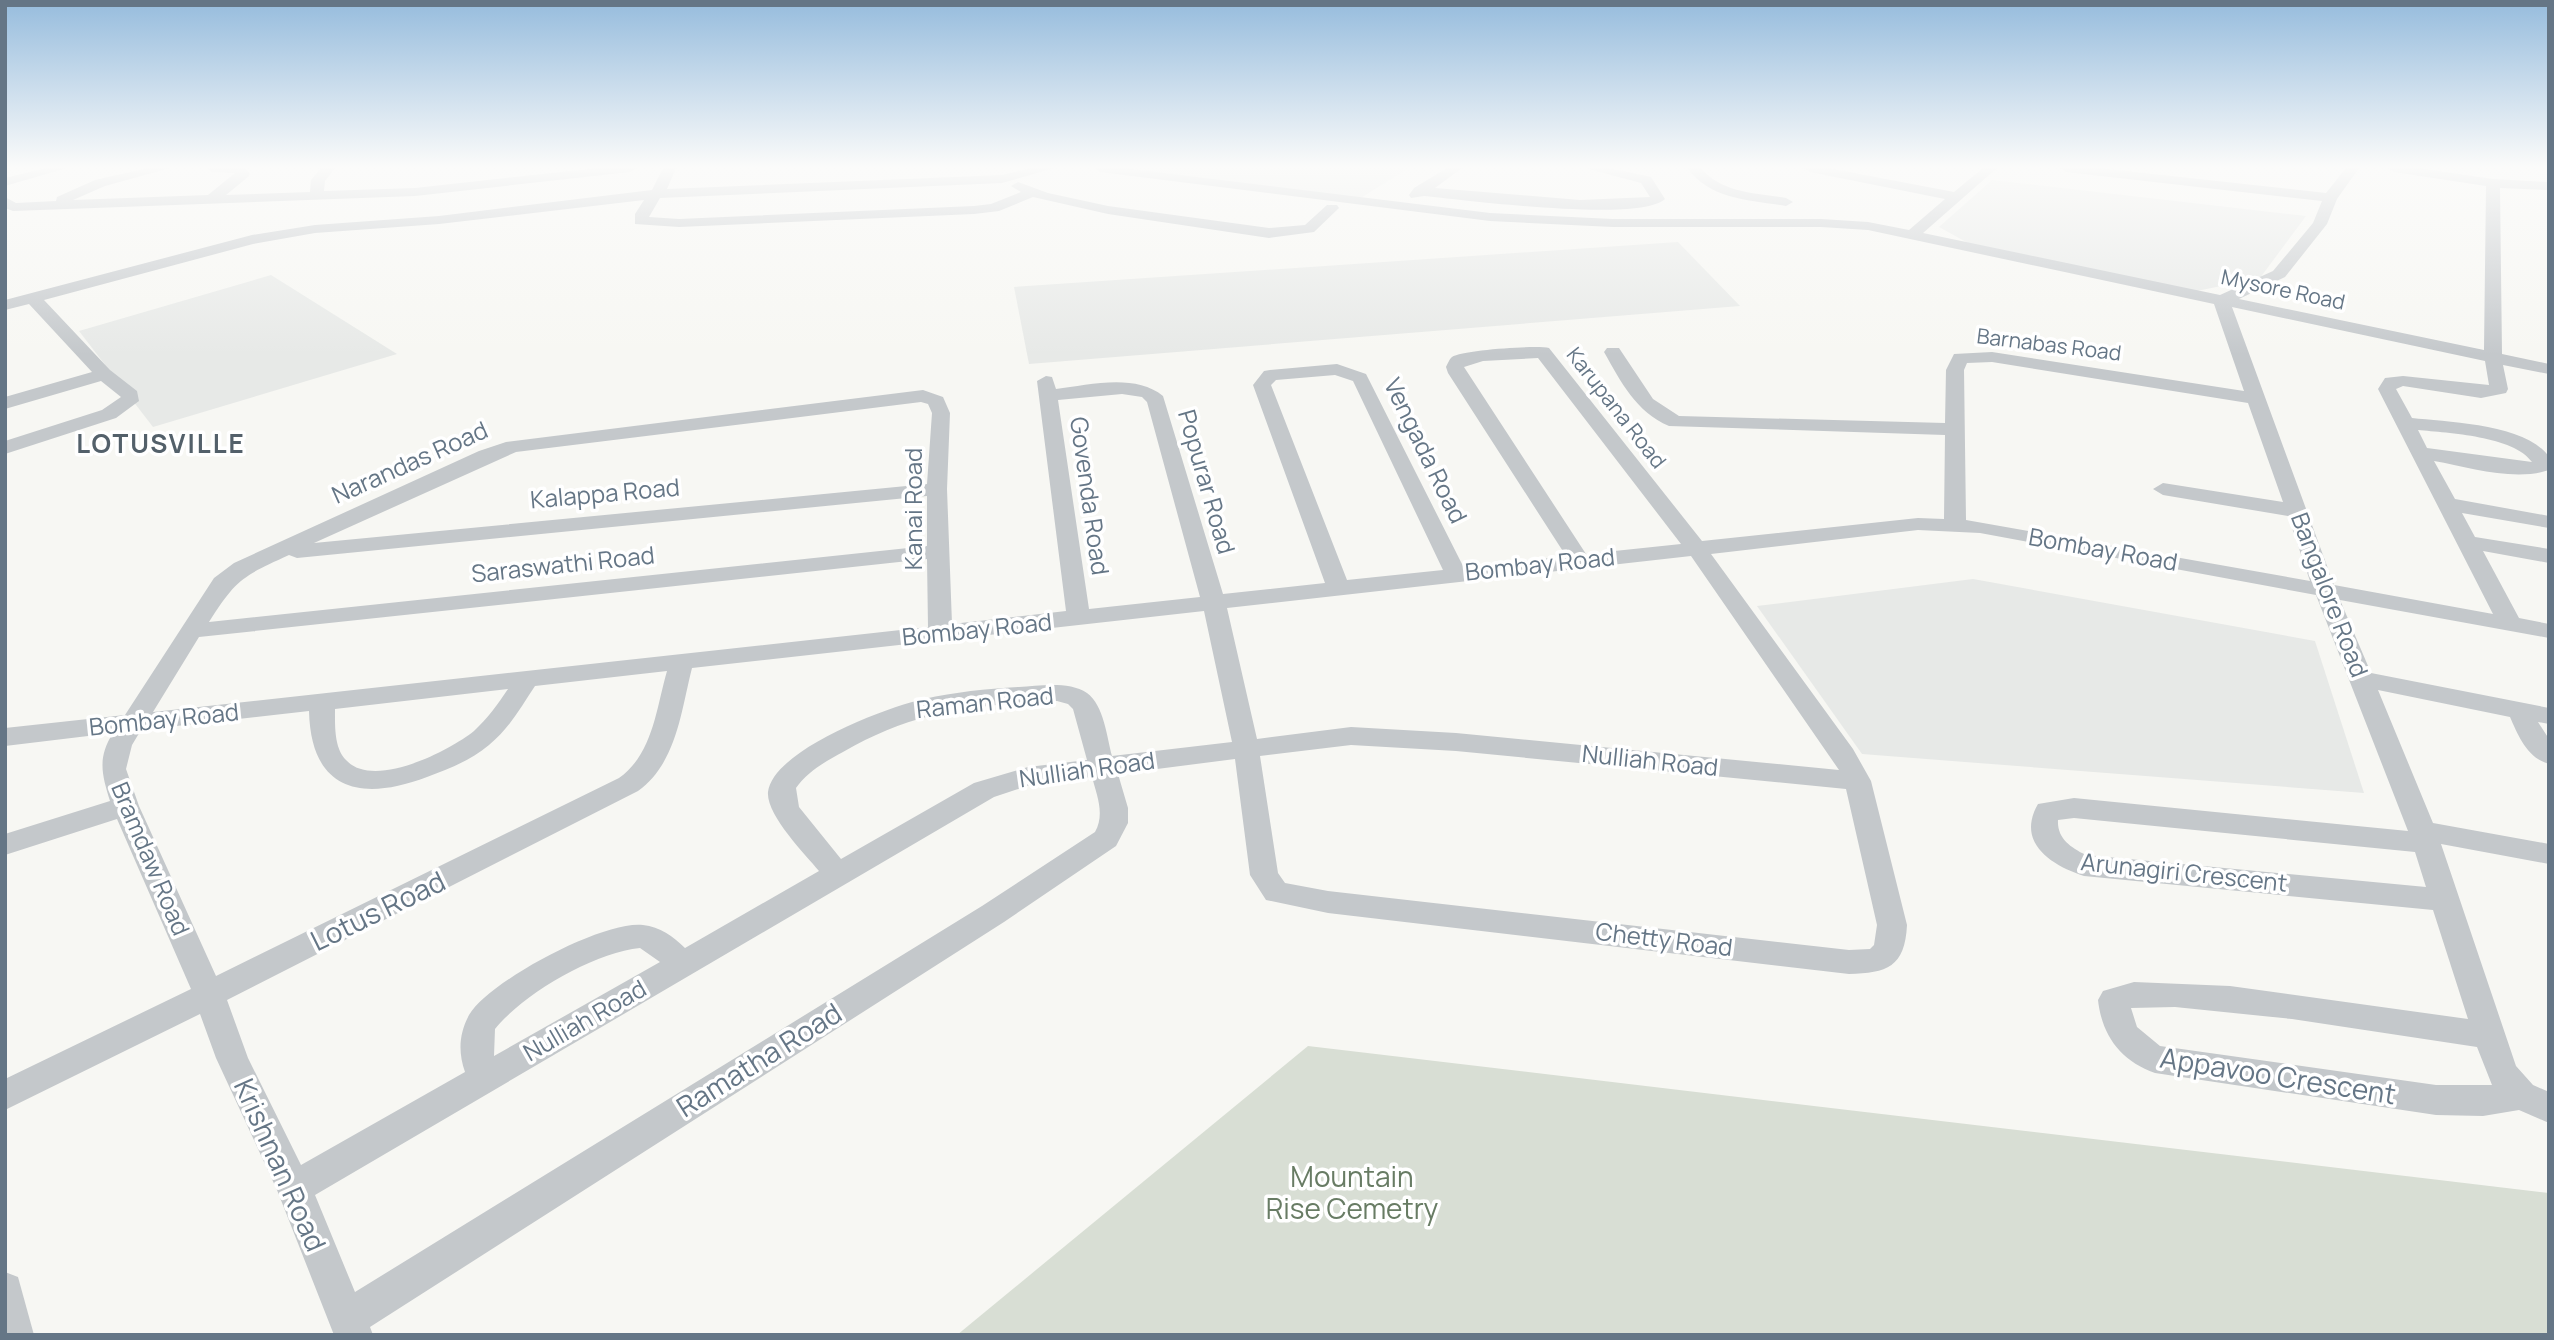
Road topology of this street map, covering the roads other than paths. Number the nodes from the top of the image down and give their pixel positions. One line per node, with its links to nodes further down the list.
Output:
1 (313, 231): 12 (street)
2 (1251, 231): 3 (street)
3 (1294, 231)
4 (1574, 231): 5 (street, Mysore Road)
5 (1705, 231)
6 (1852, 231): 11 (street, Mysore Road)
7 (1886, 231): 11 (street, Mysore Road)
8 (1922, 231): 11 (street)
9 (2315, 231): 13 (street)
10 (2493, 231): 16 (street)
11 (1917, 236): 13 (street, Mysore Road)
12 (33, 298): 14 (street); 18 (street)
13 (2221, 301): 16 (street, Mysore Road); 21 (street, Bangalore Road)
14 (5, 305)
15 (1613, 352): 24 (street)
16 (2493, 357): 17 (street, Mysore Road); 23 (street)
17 (2549, 369)
18 (104, 374): 22 (street); 25 (street)
19 (1047, 387): 42 (street, Popurar Road); 43 (street, Govenda Road)
20 (923, 396): 27 (street, Kanai Road); 36 (street, Narandas Road)
21 (2257, 399): 24 (street, Barnabas Road); 30 (street, Bangalore Road)
22 (5, 403)
23 (2404, 423): 26 (street); 26 (street)
24 (1955, 429): 32 (street, Barnabas Road)
25 (5, 448)
26 (2419, 452): 29 (street)
27 (937, 489): 35 (street, Kanai Road); 36 (street, Kalappa Road)
28 (2162, 489): 30 (street)
29 (2447, 504): 31 (street); 33 (street)
30 (2297, 511): 41 (street, Bangalore Road)
31 (2549, 522)
32 (1955, 524): 34 (street, Bombay Road); 41 (street, Bombay Road)
33 (2467, 542): 37 (street); 44 (street)
34 (1696, 548): 38 (street, Bombay Road); 38 (street, Karupana Road); 59 (street, Chetty Road)
35 (939, 551): 45 (street, Saraswathi Road); 47 (street, Kanai Road)
36 (279, 552): 45 (street, Narandas Road)
37 (2549, 556)
38 (1579, 560): 39 (street, Bombay Road)
39 (1455, 574): 40 (street, Bombay Road); 40 (street, Vengada Road)
40 (1339, 589): 42 (street, Bombay Road)
41 (2325, 590): 44 (street, Bombay Road); 49 (street, Bangalore Road)
42 (1214, 604): 43 (street, Bombay Road); 56 (street, Chetty Road)
43 (1079, 619): 47 (street, Bombay Road)
44 (2510, 624): 46 (street, Bombay Road)
45 (192, 631): 54 (street, Narandas Road)
46 (2549, 631)
47 (940, 633): 48 (street, Bombay Road)
48 (681, 664): 50 (street, Bombay Road); 67 (street, Lotus Road)
49 (2361, 679): 52 (street); 61 (street, Bangalore Road)
50 (526, 680): 51 (street, Bombay Road); 51 (street)
51 (322, 704): 54 (street, Bombay Road)
52 (2520, 711): 53 (street); 57 (street)
53 (2549, 716)
54 (132, 723): 55 (street, Bombay Road); 60 (street, Bramdaw Road)
55 (5, 737)
56 (1246, 747): 58 (street, Nulliah Road); 59 (street, Nulliah Road); 59 (street, Chetty Road)
57 (2549, 755)
58 (1104, 767): 64 (street, Nulliah Road); 64 (street, Raman Road); 74 (street, Ramatha Road)
59 (1858, 781)
60 (125, 807): 62 (street); 67 (street, Bramdaw Road)
61 (2424, 837): 63 (street); 65 (street, Bangalore Road); 65 (street, Arunagiri Crescent)
62 (8, 846)
63 (2549, 854)
64 (839, 876): 66 (street, Nulliah Road)
65 (2444, 900): 68 (street, Bangalore Road)
66 (683, 965): 69 (street, Nulliah Road); 69 (street)
67 (209, 995): 71 (street, Lotus Road); 72 (street, Krishnan Road)
68 (2489, 1037): 70 (street, Bangalore Road); 70 (street, Appavoo Crescent)
69 (485, 1079): 72 (street, Nulliah Road)
70 (2524, 1092)
71 (5, 1095)
72 (295, 1188): 74 (street, Krishnan Road)
73 (5, 1290): 75 (street)
74 (350, 1327)
75 (15, 1335)

